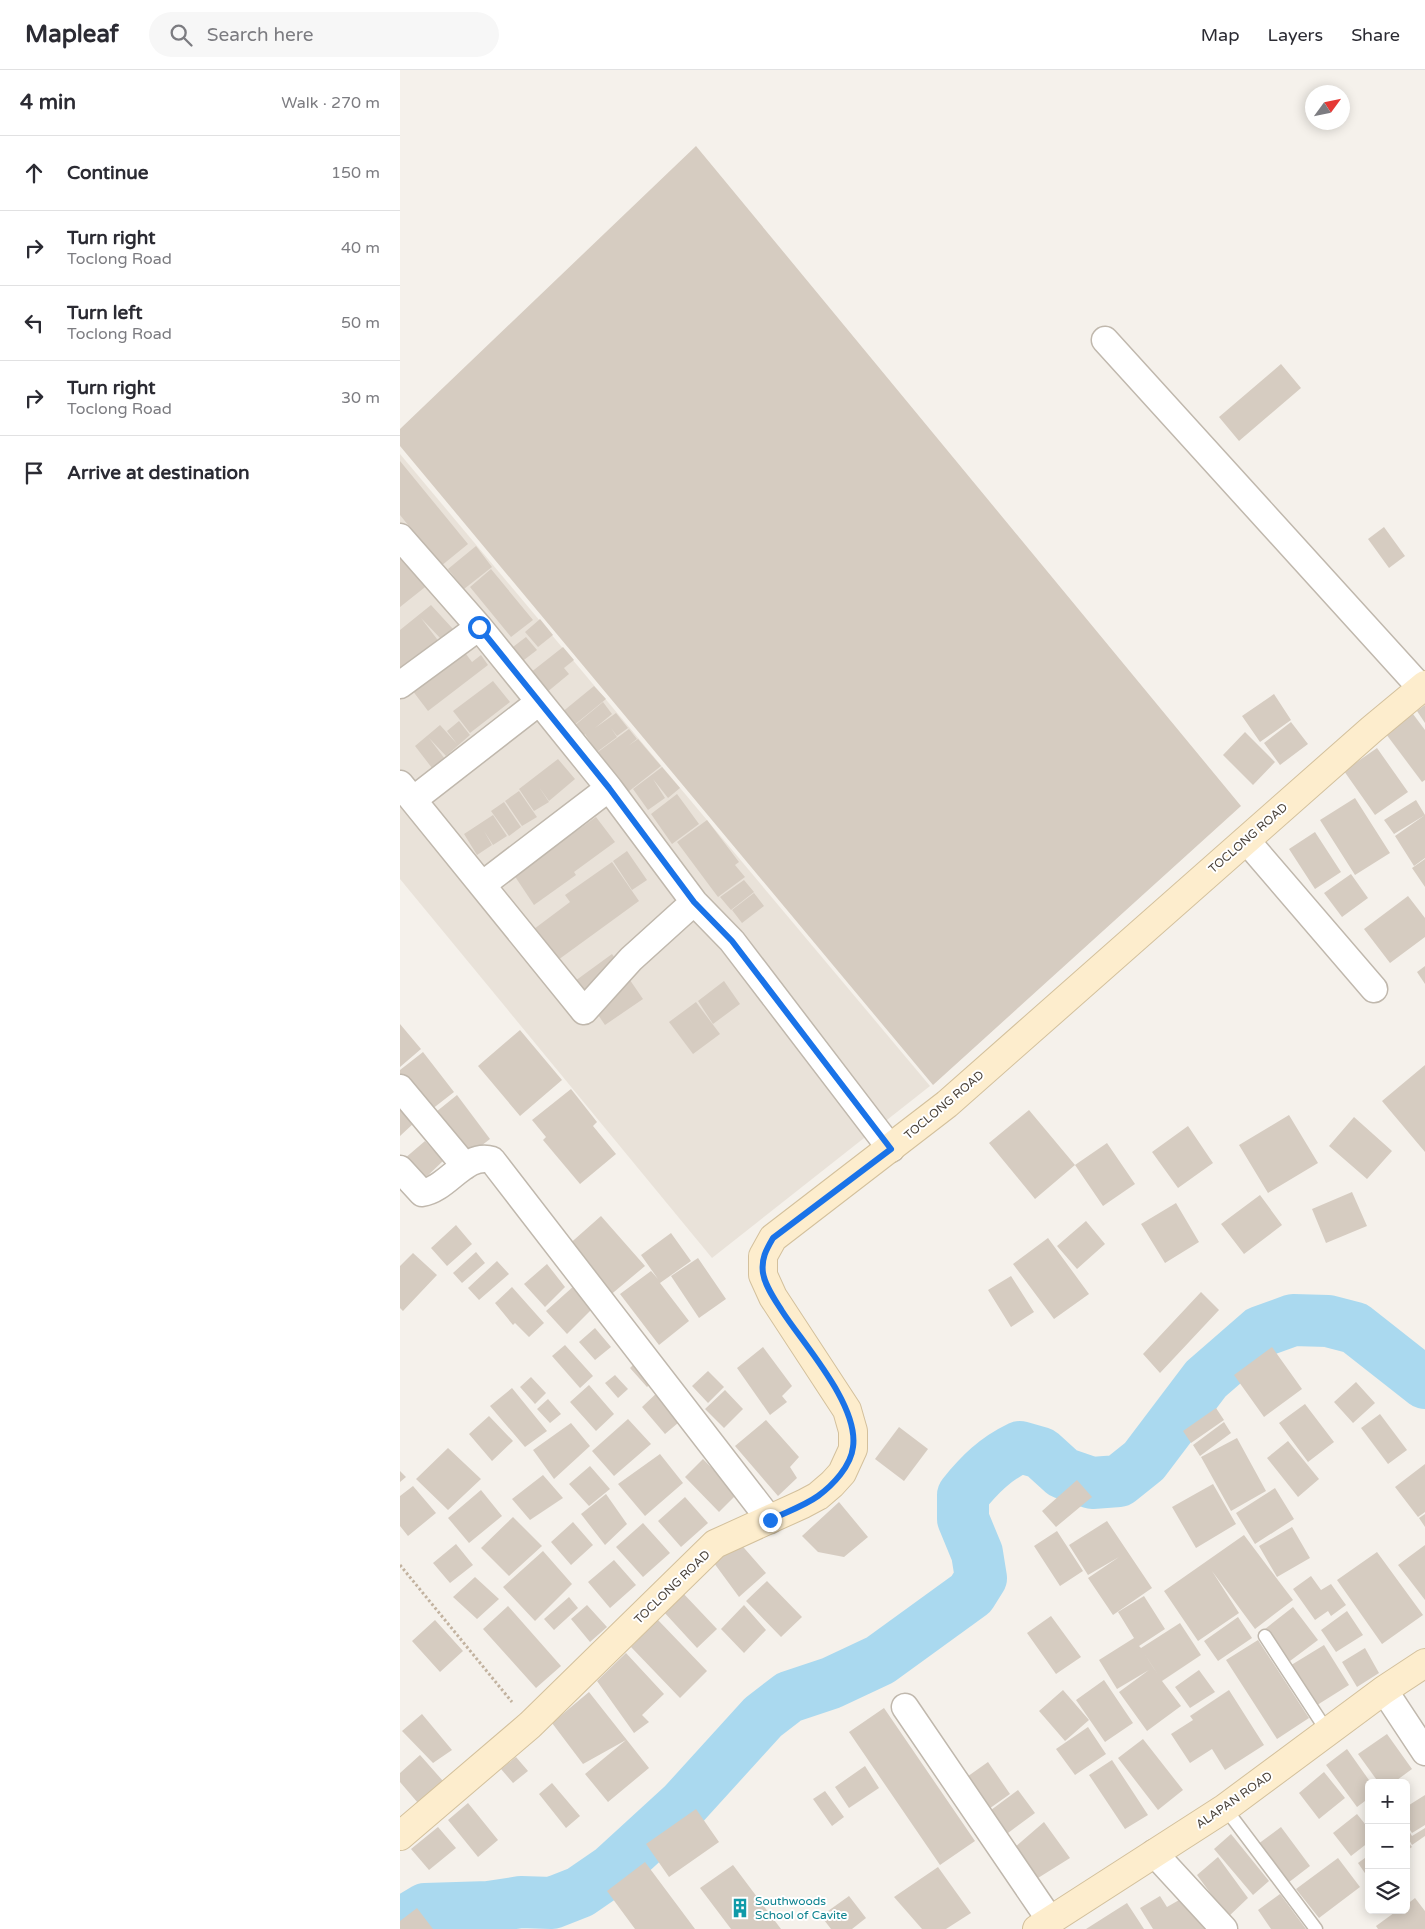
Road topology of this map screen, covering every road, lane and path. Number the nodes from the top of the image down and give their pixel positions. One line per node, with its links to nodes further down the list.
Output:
1 (1105, 340): 5 (street)
2 (400, 538): 3 (street)
3 (479, 627): 4 (street); 6 (street)
4 (400, 685)
5 (1423, 687): 9 (street, TOCLONG ROAD)
6 (539, 702): 7 (street); 8 (street)
7 (609, 788): 10 (street); 11 (street)
8 (406, 792): 10 (street)
9 (1246, 840): 12 (street); 14 (street, TOCLONG ROAD)
10 (482, 885): 11 (street)
11 (694, 902): 14 (street)
12 (1374, 989)
13 (400, 1088): 15 (street)
14 (891, 1149): 17 (street, TOCLONG ROAD)
15 (465, 1166): 16 (street); 17 (street)
16 (400, 1169)
17 (770, 1520): 23 (street, TOCLONG ROAD)
18 (400, 1565): 23 (path)
19 (1265, 1636): 24 (lane)
20 (1425, 1663): 21 (street, ALAPAN ROAD)
21 (1389, 1698): 24 (street, ALAPAN ROAD); 25 (street)
22 (905, 1708): 29 (street)
23 (530, 1725): 27 (street, TOCLONG ROAD)
24 (1327, 1732): 26 (street, ALAPAN ROAD)
25 (1419, 1742)
26 (1225, 1808): 28 (street, ALAPAN ROAD); 31 (lane)
27 (400, 1836)
28 (1154, 1853): 29 (street, ALAPAN ROAD); 30 (street)
29 (1043, 1924)
30 (1224, 1929)
31 (1316, 1929)

